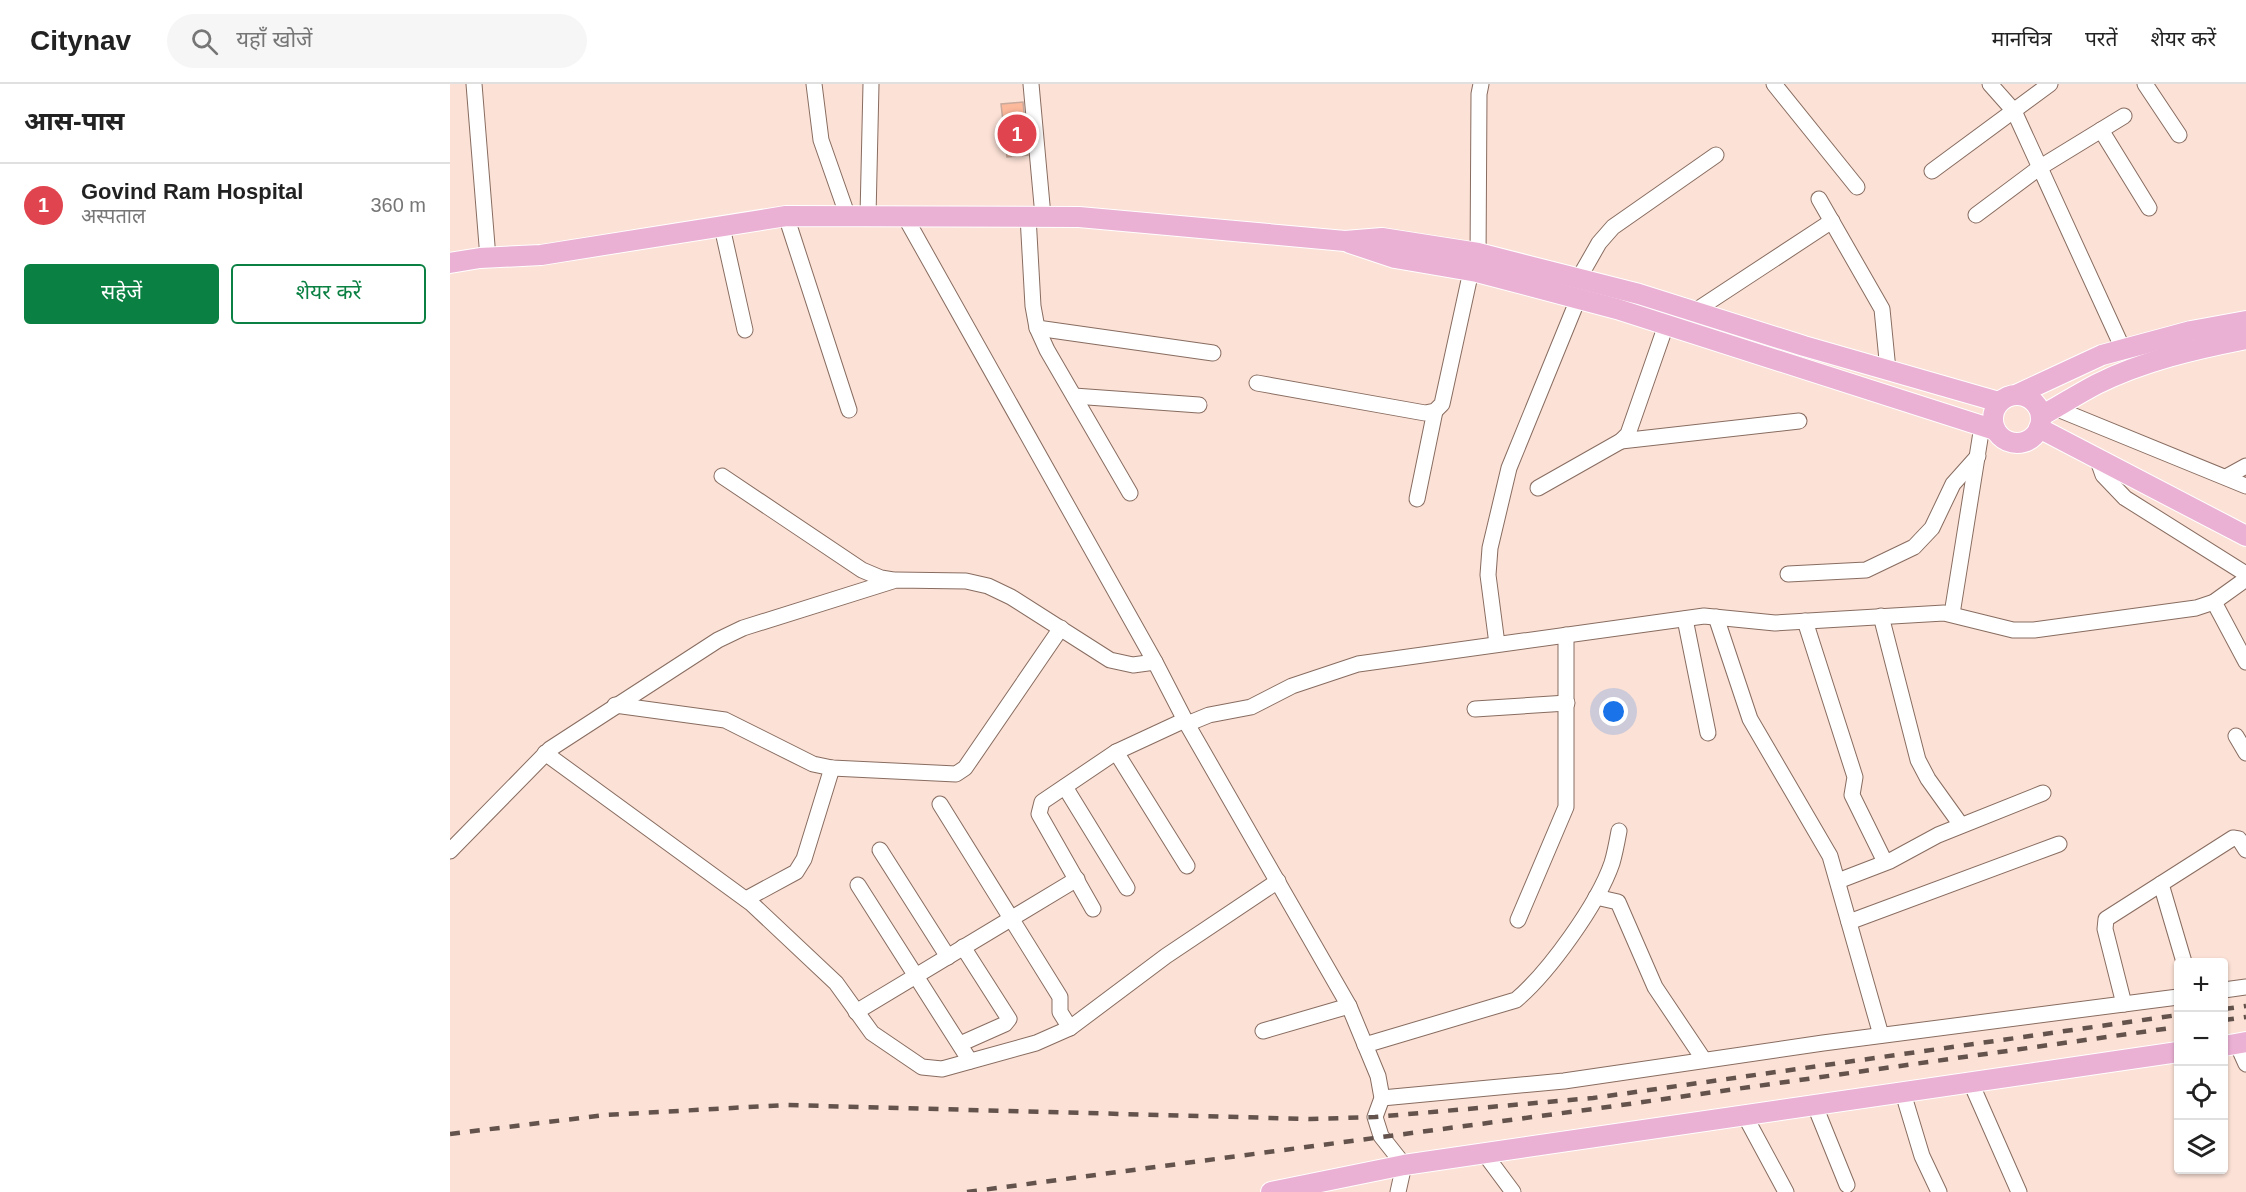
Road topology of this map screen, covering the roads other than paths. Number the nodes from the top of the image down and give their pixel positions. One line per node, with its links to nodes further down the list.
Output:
1 (474, 84): 28 (street)
2 (814, 84): 25 (street)
3 (871, 84): 23 (street)
4 (1030, 84): 24 (street)
5 (1481, 84): 30 (street)
6 (1774, 84): 17 (street)
7 (1990, 84): 10 (street)
8 (2050, 84): 10 (street)
9 (2145, 84): 13 (street)
10 (2014, 111): 15 (street); 16 (street)
11 (2124, 116): 12 (street)
12 (2101, 130): 15 (street); 19 (street)
13 (2180, 135)
14 (1716, 155): 31 (street)
15 (2039, 168): 21 (street); 39 (street)
16 (1932, 171)
17 (1857, 187)
18 (1819, 199): 26 (street)
19 (2149, 208)
20 (904, 215): 23 (main road); 24 (main road); 76 (street)
21 (1976, 215)
22 (786, 216): 25 (main road); 27 (main road); 47 (street)
23 (868, 216): 25 (main road)
24 (1036, 216): 30 (main road); 36 (street)
25 (848, 217)
26 (1832, 221): 33 (street); 41 (street)
27 (722, 227): 28 (main road); 37 (street)
28 (488, 258): 29 (main road)
29 (450, 263)
30 (1476, 265): 31 (main road); 32 (main road); 48 (street)
31 (1579, 278): 33 (main road)
32 (1578, 299): 35 (main road); 75 (street)
33 (1695, 311): 41 (main road)
34 (2246, 321): 39 (main road)
35 (1666, 325): 51 (main road); 52 (street)
36 (1037, 328): 40 (street); 44 (street)
37 (745, 330)
38 (2246, 339): 49 (main road)
39 (2123, 349): 43 (main road)
40 (1213, 353)
41 (1888, 370): 45 (main road)
42 (1257, 383): 48 (street)
43 (2018, 394): 45 (main road); 49 (main road)
44 (1074, 396): 46 (street); 60 (street)
45 (1999, 402): 51 (main road)
46 (1199, 405)
47 (849, 410)
48 (1435, 411): 61 (street)
49 (2045, 417): 51 (main road); 54 (main road); 57 (street)
50 (1799, 421): 52 (street)
51 (1989, 428): 53 (street)
52 (1621, 441): 59 (street)
53 (1978, 456): 63 (street); 68 (street)
54 (2097, 458): 62 (main road); 64 (street)
55 (2246, 466): 57 (street)
56 (722, 476): 66 (street)
57 (2226, 477): 58 (street)
58 (2246, 486)
59 (1538, 488)
60 (1130, 493)
61 (1417, 499)
62 (2246, 536)
63 (1788, 574)
64 (2246, 574)
65 (2246, 579): 67 (street)
66 (896, 580): 73 (street); 79 (street)
67 (2214, 602): 68 (street); 77 (street)
68 (1952, 614): 70 (street)
69 (1716, 616): 71 (street); 72 (street); 101 (street)
70 (1881, 616): 72 (street); 91 (street)
71 (1685, 619): 74 (street); 82 (street)
72 (1804, 621): 97 (street)
73 (1060, 628): 76 (street); 87 (street)
74 (1566, 635): 75 (street); 78 (street)
75 (1497, 644): 81 (street)
76 (1155, 662): 81 (street)
77 (2246, 662)
78 (1567, 703): 80 (street); 109 (street)
79 (615, 705): 85 (street); 87 (street)
80 (1475, 709)
81 (1186, 722): 84 (street); 100 (street)
82 (1708, 733)
83 (2236, 736): 86 (street)
84 (1116, 752): 88 (street); 98 (street)
85 (545, 753): 96 (street); 106 (street)
86 (2246, 753)
87 (832, 768): 106 (street)
88 (1065, 787): 99 (street); 104 (street)
89 (2043, 793): 91 (street)
90 (940, 804): 108 (street)
91 (1961, 825): 97 (street)
92 (1619, 831): 105 (street)
93 (2059, 844): 110 (street)
94 (880, 850): 112 (street)
95 (2246, 850): 102 (street)
96 (450, 851)
97 (1885, 862): 101 (street)
98 (1187, 866)
99 (1077, 879): 107 (street); 108 (street)
100 (1278, 881): 119 (street); 121 (street)
101 (1838, 881): 110 (street)
102 (2161, 884): 113 (street); 118 (street)
103 (858, 885): 114 (street)
104 (1127, 888)
105 (1596, 897): 126 (street); 128 (street)
106 (746, 899): 120 (street)
107 (1094, 909)
108 (1012, 918): 111 (street); 121 (street)
109 (1518, 920)
110 (1850, 922): 123 (street)
111 (963, 947): 112 (street); 124 (street)
112 (948, 957): 114 (street)
113 (2183, 958)
114 (917, 975): 120 (street); 124 (street)
115 (2246, 987): 116 (street)
116 (2228, 989)
117 (2174, 998): 118 (street)
118 (2124, 1004): 123 (street)
119 (1349, 1006): 122 (street); 126 (street)
120 (856, 1012): 129 (street)
121 (1070, 1028): 129 (street)
122 (1263, 1031)
123 (1881, 1035): 128 (street)
124 (960, 1044): 129 (street)
125 (2235, 1044): 130 (street)
126 (1365, 1045): 133 (street)
127 (2174, 1053): 131 (main road)
128 (1704, 1060): 133 (street)
129 (970, 1061)
130 (2246, 1064)
131 (1971, 1083): 132 (main road); 144 (street)
132 (1903, 1093): 134 (main road); 143 (street)
133 (1382, 1098): 137 (street)
134 (1815, 1106): 135 (main road); 138 (street)
135 (1745, 1116): 136 (main road); 142 (street)
136 (1484, 1153): 137 (main road); 141 (street)
137 (1404, 1165): 139 (main road); 140 (street)
138 (1847, 1185)
139 (1271, 1192)
140 (1398, 1192)
141 (1513, 1192)
142 (1785, 1192)
143 (1939, 1192)
144 (2019, 1192)

